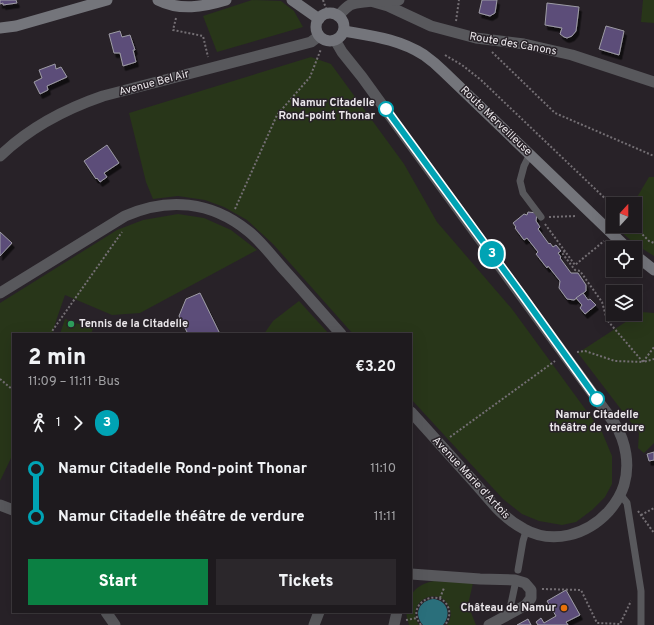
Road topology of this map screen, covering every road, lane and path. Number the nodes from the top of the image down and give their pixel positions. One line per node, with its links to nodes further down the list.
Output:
1 (108, 0): 11 (main road)
2 (158, 0): 3 (main road)
3 (226, 0)
4 (292, 0): 9 (main road)
5 (323, 0): 9 (path)
6 (399, 0): 8 (street)
7 (459, 0): 13 (path)
8 (367, 1): 9 (street); 13 (street, Route des Canons)
9 (334, 12): 12 (main road); 15 (main road)
10 (177, 16): 17 (path)
11 (0, 28)
12 (344, 31): 15 (main road); 19 (main road, Route Merveilleuse)
13 (454, 32): 14 (street, Route des Canons)
14 (476, 38): 18 (street, Route des Canons); 21 (path)
15 (326, 39): 20 (street, Avenue Bel Air); 26 (path); 38 (street, Avenue Marie d'Artois)
16 (439, 52): 22 (path)
17 (208, 58)
18 (654, 82)
19 (530, 154): 23 (main road, Route Merveilleuse); 25 (lane)
20 (0, 156)
21 (654, 156)
22 (606, 199)
23 (591, 213): 25 (path); 28 (main road, Route Merveilleuse)
24 (130, 214): 26 (street); 34 (street); 35 (path)
25 (541, 217): 31 (path)
26 (230, 219): 36 (street)
27 (641, 233): 30 (path)
28 (612, 234): 29 (main road, Route Merveilleuse); 31 (path)
29 (620, 241)
30 (654, 243)
31 (565, 251): 40 (path)
32 (642, 261): 33 (main road)
33 (654, 270)
34 (0, 293)
35 (51, 333)
36 (340, 333)
37 (654, 347): 40 (path)
38 (564, 354): 40 (path); 44 (path); 45 (street, Avenue Marie d'Artois)
39 (654, 359): 40 (path)
40 (643, 362)
41 (0, 379): 42 (path)
42 (12, 389)
43 (412, 413): 44 (street, Avenue Marie d'Artois)
44 (440, 445): 50 (street, Avenue Marie d'Artois)
45 (620, 494): 50 (street, Avenue Marie d'Artois); 54 (lane)
46 (0, 506): 48 (street)
47 (654, 508): 49 (path)
48 (12, 510)
49 (641, 515)
50 (526, 531): 51 (lane)
51 (518, 570)
52 (412, 574): 55 (street)
53 (515, 585): 56 (lane)
54 (640, 587): 66 (path); 67 (lane)
55 (531, 590): 65 (street); 66 (path)
56 (511, 604)
57 (107, 613): 60 (street)
58 (319, 613): 61 (street)
59 (397, 613): 62 (street)
60 (115, 625)
61 (314, 625)
62 (394, 625)
63 (421, 625): 64 (path)
64 (445, 625)
65 (489, 625)
66 (620, 625)
67 (641, 625)

